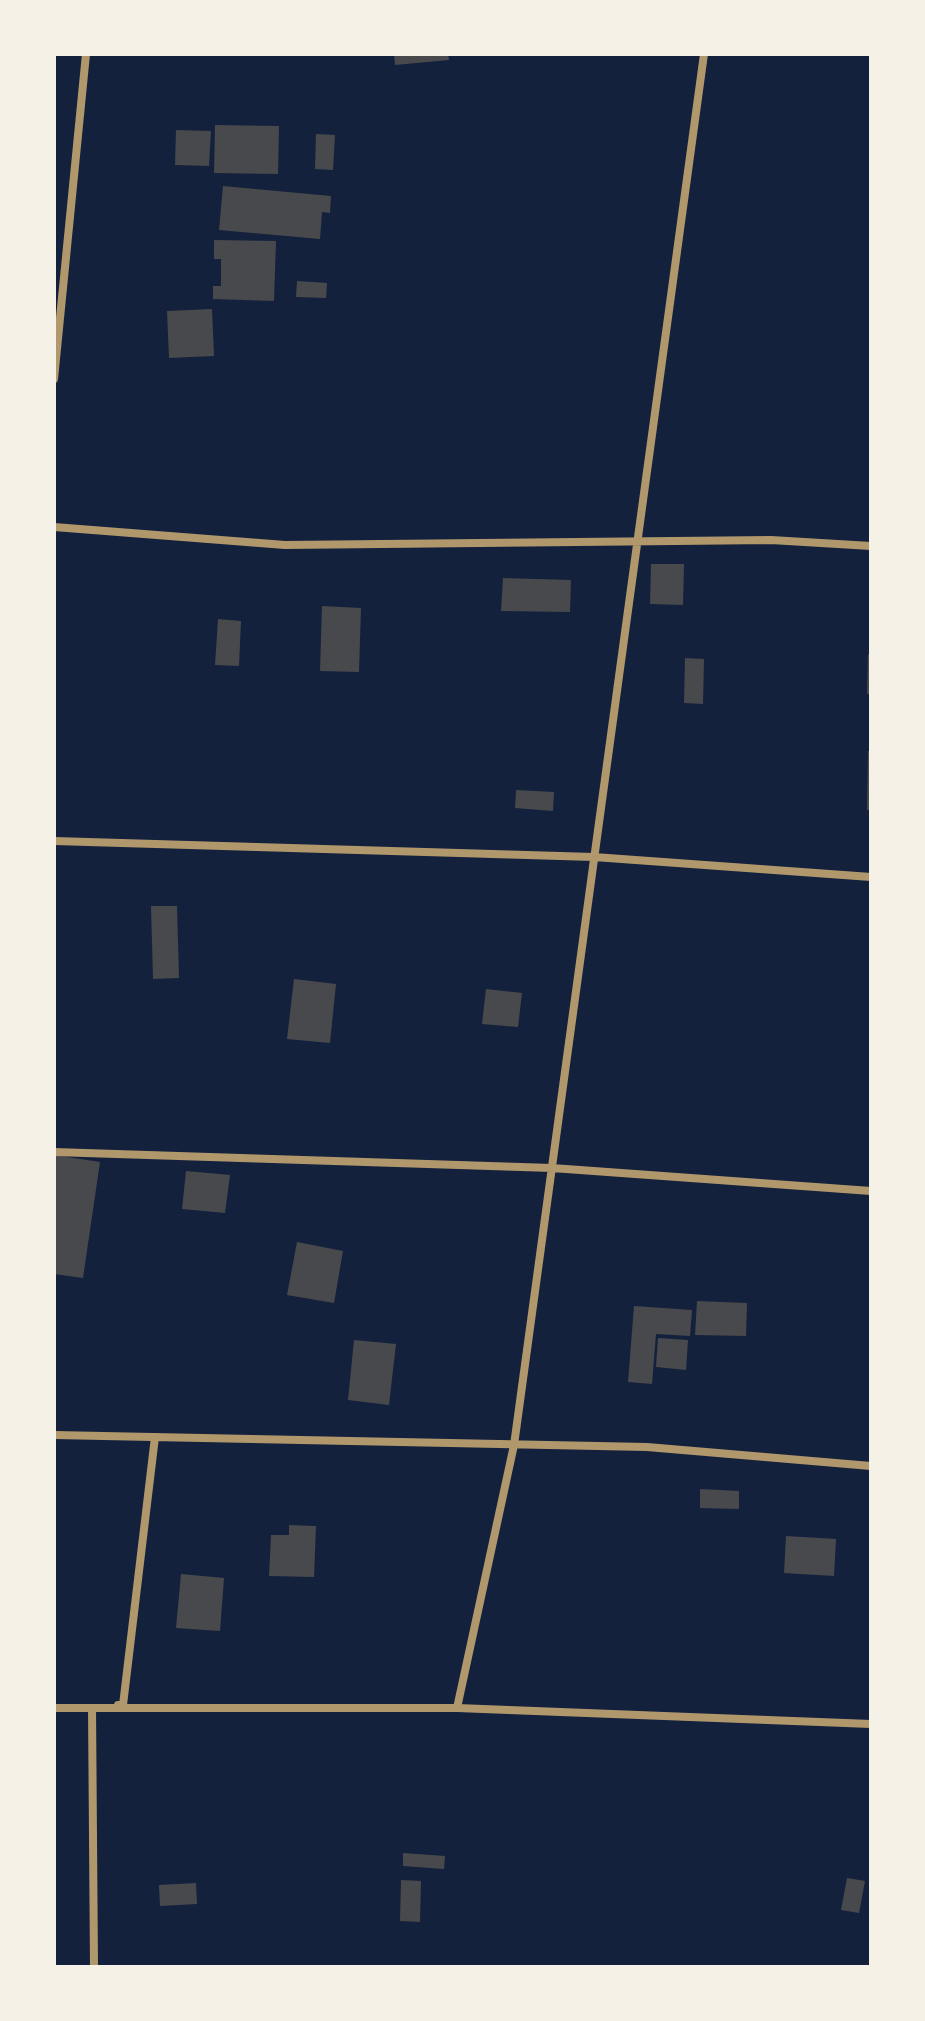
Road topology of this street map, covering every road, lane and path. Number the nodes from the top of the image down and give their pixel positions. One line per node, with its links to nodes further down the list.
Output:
1 (86, 54): 3 (street)
2 (704, 54): 5 (street)
3 (54, 379)
4 (54, 527): 5 (street)
5 (637, 543): 6 (street); 8 (street)
6 (871, 546)
7 (54, 841): 8 (street)
8 (594, 857): 9 (street); 11 (street)
9 (871, 877)
10 (54, 1152): 11 (street)
11 (552, 1168): 12 (street); 15 (street)
12 (871, 1191)
13 (54, 1435): 14 (street)
14 (155, 1437): 15 (street); 18 (street)
15 (514, 1445): 16 (street); 19 (street)
16 (871, 1466)
17 (54, 1708): 18 (street)
18 (92, 1708): 19 (street); 21 (street)
19 (457, 1708): 20 (street)
20 (871, 1724)
21 (94, 1967)

